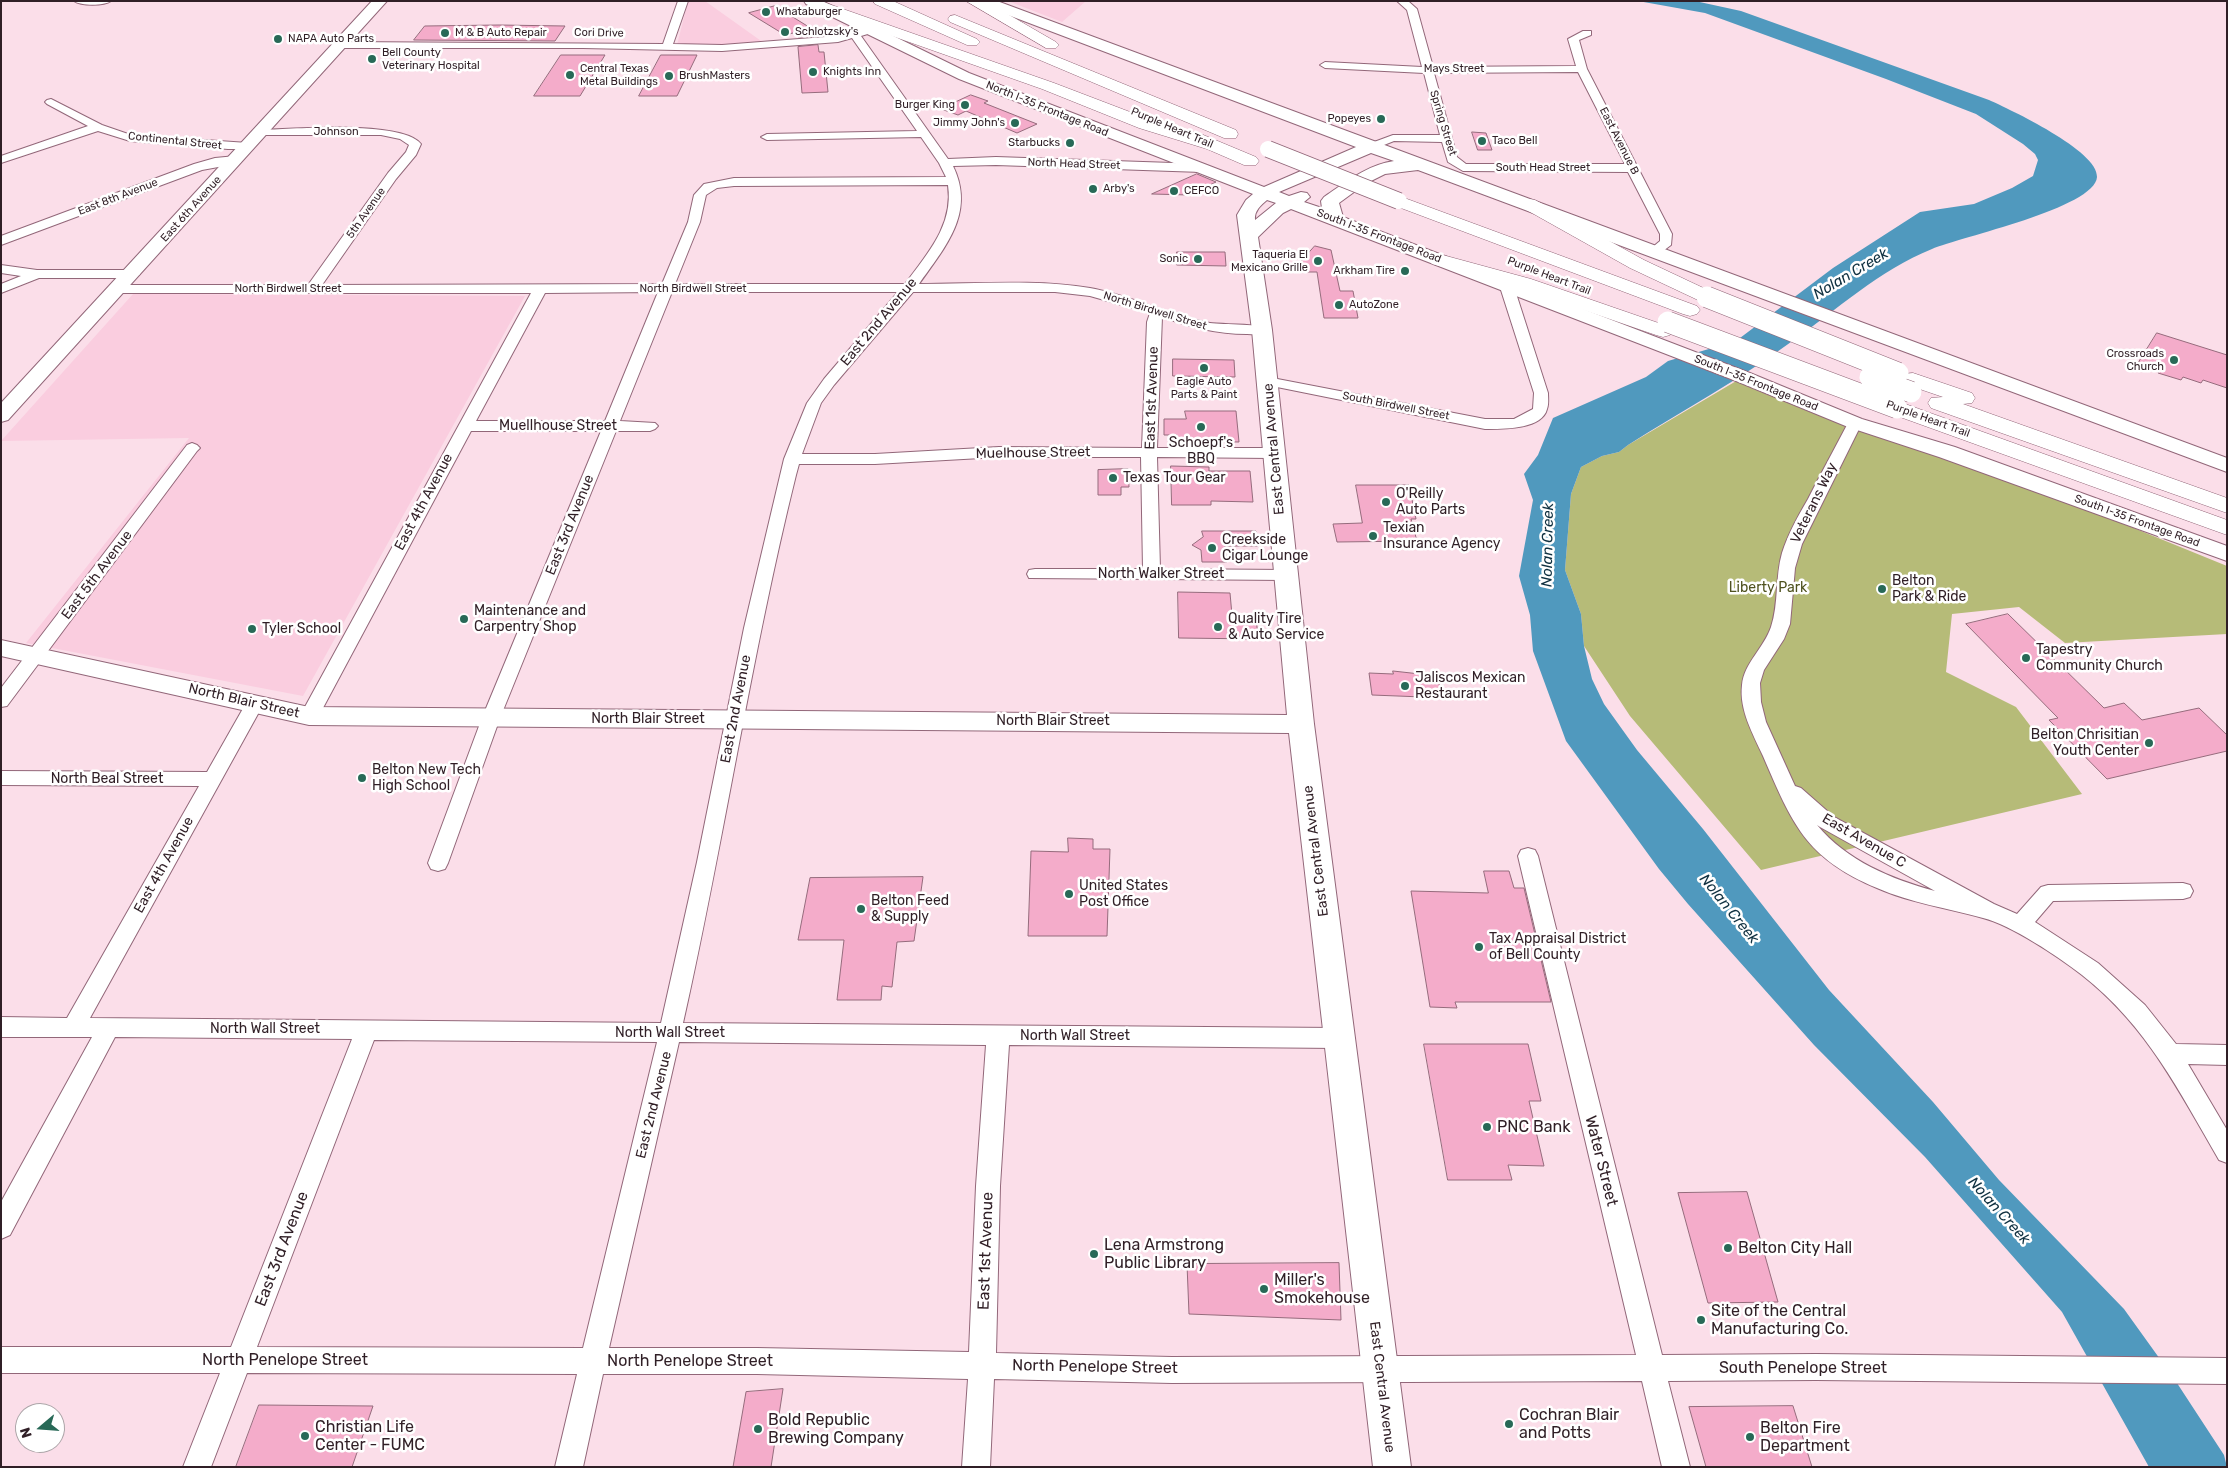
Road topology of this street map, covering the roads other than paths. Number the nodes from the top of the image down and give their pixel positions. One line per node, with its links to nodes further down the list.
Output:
1 (79, 1): 2 (street)
2 (106, 1)
3 (380, 1): 13 (main road, East 6th Avenue)
4 (683, 1): 14 (street)
5 (880, 1): 28 (highway, Purple Heart Trail)
6 (915, 1): 20 (highway, Purple Heart Trail)
7 (973, 1): 20 (highway)
8 (984, 1): 21 (main road)
9 (1402, 1): 17 (street, Spring Street)
10 (814, 3): 11 (main road, North I-35 Frontage Road); 28 (highway)
11 (863, 33): 14 (street, Cori Drive); 23 (street, East 2nd Avenue); 35 (main road, North I-35 Frontage Road)
12 (1587, 33): 16 (street, East Avenue B)
13 (340, 45): 14 (street, Cori Drive); 22 (main road, East 6th Avenue)
14 (667, 47)
15 (1325, 65): 17 (street, Mays Street)
16 (1582, 69): 17 (street, Mays Street); 36 (street, East Avenue B)
17 (1427, 70): 27 (street, Spring Street)
18 (51, 102): 19 (street, Continental Street)
19 (98, 127): 29 (street, Continental Street); 32 (street)
20 (1220, 130): 64 (highway, Purple Heart Trail, bridge)
21 (1326, 130): 30 (main road); 35 (main road)
22 (262, 133): 25 (street, Johnson); 29 (main road, East 6th Avenue)
23 (923, 134): 24 (street); 34 (street, East 2nd Avenue)
24 (767, 137)
25 (410, 139): 56 (street, 5th Avenue)
26 (1423, 139): 27 (street, East Central Avenue); 30 (street, East Central Avenue); 31 (street, East Central Avenue)
27 (1447, 140): 37 (street, Spring Street)
28 (1211, 145): 39 (highway, Purple Heart Trail)
29 (248, 146): 33 (main road, East 6th Avenue)
30 (1370, 147): 31 (main road); 41 (main road, East Central Avenue)
31 (1390, 155): 37 (main road); 39 (main road, East Central Avenue)
32 (1, 160)
33 (236, 160): 46 (street, East 8th Avenue); 51 (main road, East 6th Avenue)
34 (946, 163): 35 (street, North Head Street); 38 (street, East 2nd Avenue)
35 (1202, 168): 41 (main road, North I-35 Frontage Road)
36 (1633, 168): 37 (street, South Head Street); 47 (street, East Avenue B)
37 (1455, 170): 43 (main road); 44 (main road)
38 (954, 181): 40 (street); 53 (street, East 2nd Avenue)
39 (1319, 188): 42 (main road, East Central Avenue); 60 (highway, Purple Heart Trail)
40 (703, 189): 58 (street, East 3rd Avenue)
41 (1266, 192): 42 (main road, North I-35 Frontage Road); 45 (main road, East Central Avenue)
42 (1290, 202): 44 (main road, South I-35 Frontage Road); 45 (main road, East Central Avenue)
43 (1529, 204): 47 (main road); 64 (highway, bridge)
44 (1336, 220): 48 (main road, South I-35 Frontage Road)
45 (1250, 235): 61 (main road, East Central Avenue)
46 (1, 241)
47 (1654, 251): 62 (main road)
48 (1439, 260): 52 (main road, South I-35 Frontage Road); 60 (highway)
49 (1, 269): 50 (street)
50 (37, 274): 51 (street); 54 (street)
51 (133, 274): 55 (main road, East 6th Avenue)
52 (1507, 287): 63 (street, South Birdwell Street); 65 (main road, South I-35 Frontage Road)
53 (909, 288): 58 (street, North Birdwell Street); 59 (street, North Birdwell Street); 74 (street, East 2nd Avenue)
54 (1, 289)
55 (118, 289): 56 (street, North Birdwell Street); 66 (main road, East 6th Avenue)
56 (312, 289): 57 (street, North Birdwell Street)
57 (540, 289): 58 (street, North Birdwell Street); 68 (street, East 4th Avenue)
58 (668, 289): 70 (street, East 3rd Avenue)
59 (1156, 312): 61 (street, North Birdwell Street); 72 (street, East 1st Avenue)
60 (1666, 327): 64 (highway, bridge)
61 (1262, 330): 63 (main road, East Central Avenue)
62 (1896, 342): 65 (street); 75 (main road)
63 (1268, 381): 73 (main road, East Central Avenue)
64 (1901, 395): 76 (highway); 77 (highway, Purple Heart Trail); 78 (highway, Purple Heart Trail)
65 (1828, 412): 67 (main road, South I-35 Frontage Road)
66 (1, 416)
67 (1855, 423): 79 (main road, South I-35 Frontage Road); 93 (street, Veterans Way)
68 (465, 426): 70 (street, Muellhouse Street); 87 (street, East 4th Avenue)
69 (650, 426): 70 (street, Muellhouse Street)
70 (610, 427): 88 (street, East 3rd Avenue)
71 (192, 448): 84 (street, East 5th Avenue)
72 (1149, 452): 73 (street, Muelhouse Street); 74 (street, Muelhouse Street); 81 (street, East 1st Avenue)
73 (1274, 453): 82 (main road, East Central Avenue)
74 (792, 459): 89 (street, East 2nd Avenue)
75 (2227, 466)
76 (2227, 499)
77 (2227, 506)
78 (2227, 528)
79 (2227, 554)
80 (1036, 574): 81 (street, North Walker Street)
81 (1152, 574): 82 (street, North Walker Street)
82 (1286, 575): 90 (main road, East Central Avenue)
83 (1, 648): 84 (main road, North Blair Street)
84 (36, 655): 85 (street, East 5th Avenue); 86 (main road, North Blair Street)
85 (1, 701)
86 (255, 703): 87 (main road, North Blair Street); 92 (street, East 4th Avenue)
87 (309, 716): 88 (main road, North Blair Street)
88 (492, 718): 89 (main road, North Blair Street); 95 (street, East 3rd Avenue)
89 (735, 719): 90 (main road, North Blair Street); 102 (street, East 2nd Avenue)
90 (1301, 724): 104 (main road, East Central Avenue)
91 (1, 778): 92 (street, North Beal Street)
92 (212, 780): 99 (street, East 4th Avenue)
93 (1784, 783): 97 (street, East Avenue C)
94 (1528, 856): 114 (street, Water Street)
95 (438, 863)
96 (2183, 891): 97 (street)
97 (2021, 924): 105 (street, East Avenue C)
98 (1, 1027): 99 (street, North Wall Street)
99 (73, 1028): 100 (street, North Wall Street)
100 (108, 1028): 101 (street, North Wall Street); 108 (street)
101 (367, 1030): 102 (street, North Wall Street); 110 (street, East 3rd Avenue)
102 (671, 1033): 103 (street, North Wall Street); 111 (street, East 2nd Avenue)
103 (998, 1035): 104 (street, North Wall Street); 112 (street, East 1st Avenue)
104 (1338, 1038): 113 (main road, East Central Avenue)
105 (2170, 1054): 106 (street); 107 (street, East Avenue C)
106 (2227, 1054)
107 (2227, 1152)
108 (1, 1227)
109 (1, 1360): 110 (street, North Penelope Street)
110 (238, 1360): 111 (street, North Penelope Street); 116 (street, East 3rd Avenue)
111 (592, 1362): 112 (street, North Penelope Street); 117 (street, East 2nd Avenue)
112 (982, 1365): 113 (street, North Penelope Street); 118 (street, East 1st Avenue)
113 (1379, 1368): 114 (street, South Penelope Street); 119 (main road, East Central Avenue)
114 (1653, 1369): 115 (street, South Penelope Street); 120 (street, Water Street)
115 (2227, 1371)
116 (197, 1467)
117 (569, 1467)
118 (976, 1467)
119 (1392, 1467)
120 (1676, 1467)

